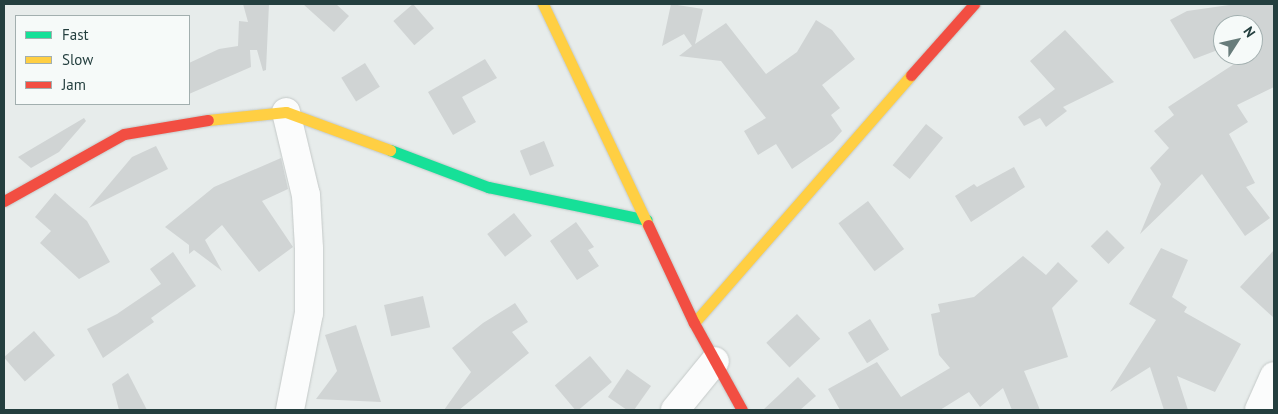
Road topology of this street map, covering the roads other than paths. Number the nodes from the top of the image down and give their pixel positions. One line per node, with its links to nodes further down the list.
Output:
1 (543, 4): 5 (street)
2 (974, 4): 6 (street)
3 (286, 112): 4 (street); 5 (street); 9 (street)
4 (4, 201)
5 (647, 220): 6 (street)
6 (694, 323): 7 (street)
7 (715, 361): 10 (street); 11 (street)
8 (1274, 376): 12 (street)
9 (290, 410)
10 (675, 410)
11 (742, 410)
12 (1258, 410)

